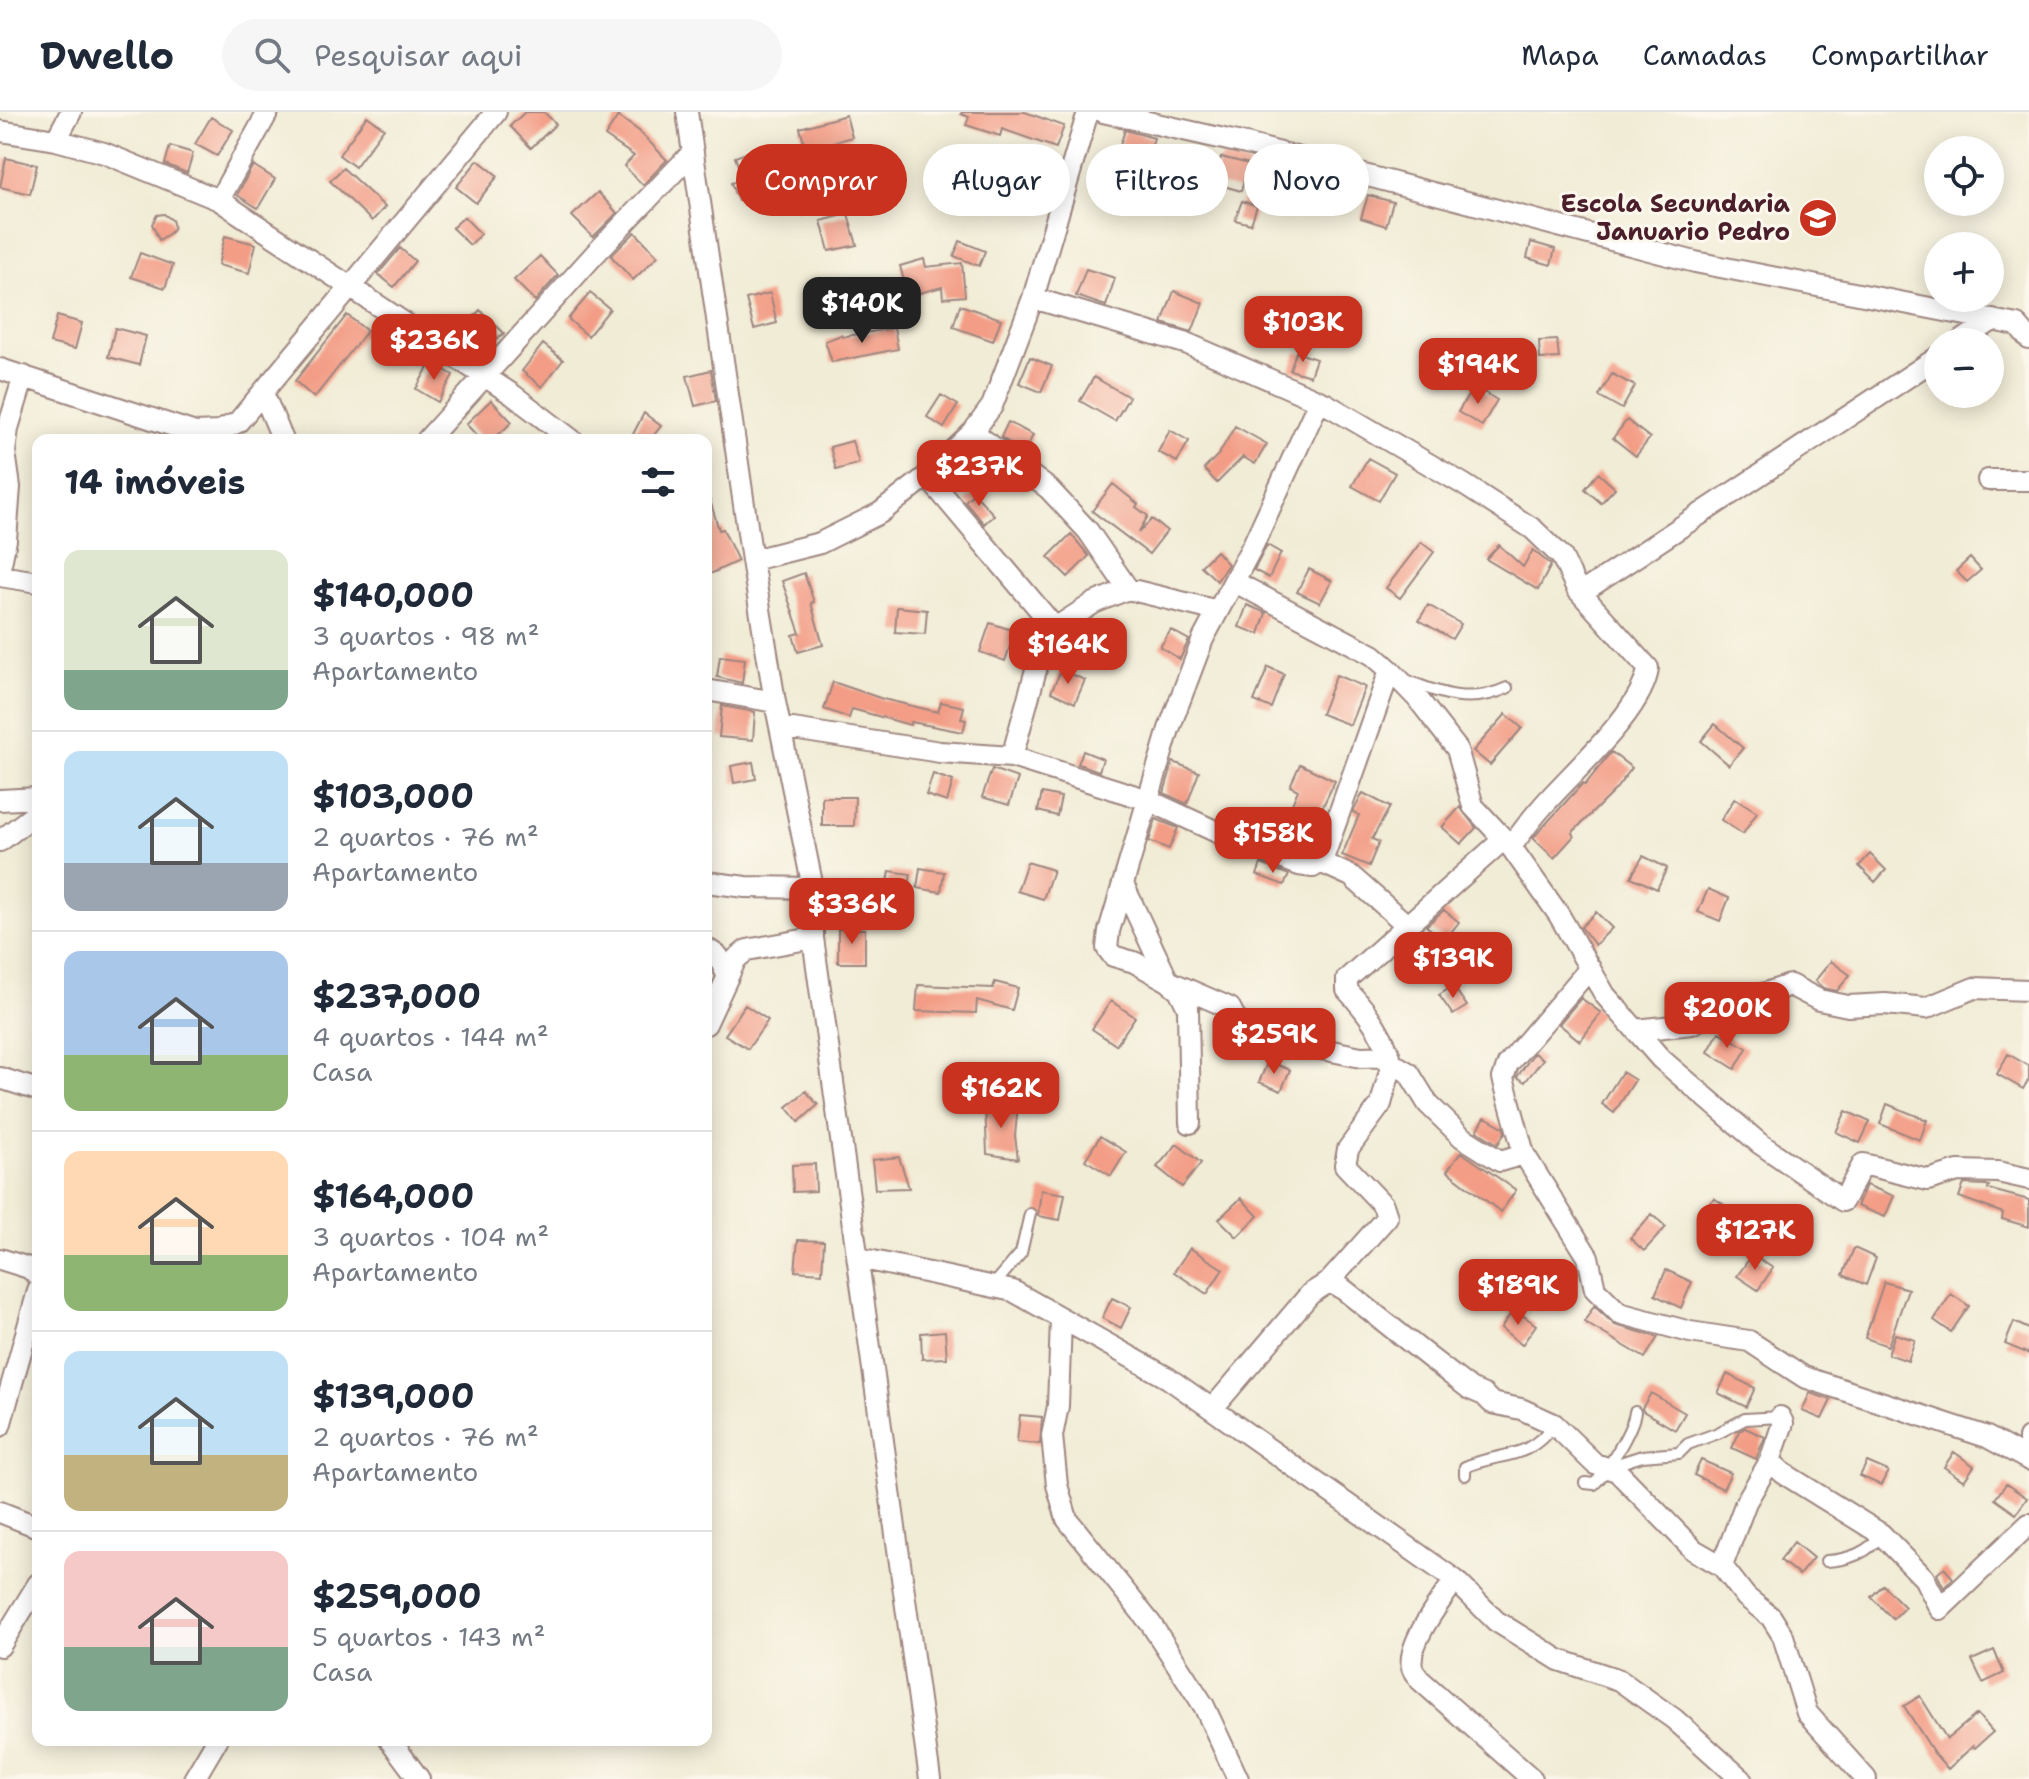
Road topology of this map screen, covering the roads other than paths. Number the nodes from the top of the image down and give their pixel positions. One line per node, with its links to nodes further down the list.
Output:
1 (71, 112): 8 (street)
2 (268, 112): 10 (street)
3 (496, 112): 11 (street)
4 (687, 112): 9 (street)
5 (1088, 112): 12 (street)
6 (1103, 112): 13 (street)
7 (0, 131): 8 (street)
8 (56, 140): 10 (street)
9 (693, 152): 19 (street); 31 (street)
10 (219, 200): 11 (street)
11 (352, 287): 19 (street); 20 (street)
12 (1033, 298): 21 (street); 22 (street)
13 (1993, 320): 14 (street); 15 (street)
14 (1981, 328)
15 (2029, 339)
16 (1924, 366): 37 (street)
17 (0, 369): 18 (street)
18 (24, 376): 23 (street); 32 (street)
19 (485, 377): 26 (street); 27 (street)
20 (263, 393): 24 (street); 25 (street)
21 (1319, 401): 35 (street); 37 (street)
22 (973, 432): 28 (street); 36 (street)
23 (205, 434)
24 (226, 434)
25 (280, 434)
26 (433, 434)
27 (564, 434)
28 (927, 476): 31 (street); 39 (street)
29 (1988, 480): 30 (street)
30 (2029, 480)
31 (752, 560): 43 (street)
32 (0, 568)
33 (0, 576): 34 (street)
34 (32, 581)
35 (1235, 582): 38 (street); 40 (street)
36 (1128, 589): 38 (street); 39 (street)
37 (1581, 593): 51 (street)
38 (1218, 611): 48 (street)
39 (1055, 628): 45 (street)
40 (1393, 673): 41 (lane); 51 (street); 52 (street)
41 (1507, 688)
42 (712, 691): 43 (street)
43 (775, 702): 44 (street)
44 (780, 727): 45 (street); 55 (street)
45 (1012, 757): 48 (street)
46 (32, 798): 47 (street)
47 (0, 800)
48 (1148, 800): 52 (street); 54 (street)
49 (32, 817): 50 (street)
50 (0, 841)
51 (1508, 843): 56 (street); 59 (street)
52 (1320, 862): 56 (street)
53 (712, 883): 55 (street)
54 (1123, 884): 61 (street); 61 (street)
55 (813, 888): 57 (street)
56 (1408, 926): 65 (street)
57 (813, 938): 60 (street); 72 (street)
58 (712, 952): 60 (street)
59 (1590, 968): 64 (street); 69 (street)
60 (728, 977): 63 (street)
61 (1168, 981): 65 (street); 68 (street)
62 (2029, 990): 64 (street)
63 (712, 1011)
64 (1636, 1030): 70 (street)
65 (1391, 1059): 69 (street); 75 (street)
66 (0, 1078): 67 (street)
67 (32, 1088)
68 (1190, 1123)
69 (1524, 1154): 84 (street)
70 (2029, 1179)
71 (1030, 1214): 76 (lane)
72 (859, 1258): 76 (street); 102 (street)
73 (0, 1259): 74 (street)
74 (32, 1271)
75 (1329, 1282): 79 (street); 82 (street)
76 (992, 1287): 78 (street)
77 (32, 1312): 83 (street)
78 (1061, 1319): 79 (street); 103 (street)
79 (1213, 1408): 95 (street)
80 (1635, 1412): 86 (lane)
81 (1780, 1417): 85 (street); 86 (lane)
82 (1554, 1424): 86 (street); 87 (lane)
83 (0, 1426)
84 (2029, 1460)
85 (1770, 1461): 92 (street); 94 (street)
86 (1609, 1467): 88 (lane); 94 (street)
87 (1465, 1475)
88 (1585, 1483)
89 (0, 1512): 91 (street)
90 (2029, 1524): 92 (street)
91 (32, 1525)
92 (1881, 1534): 93 (lane)
93 (1826, 1561)
94 (1722, 1566): 106 (street)
95 (1455, 1580): 104 (street); 105 (street)
96 (32, 1594): 97 (street)
97 (0, 1646)
98 (213, 1746): 100 (street)
99 (394, 1746): 101 (street)
100 (194, 1779)
101 (419, 1779)
102 (930, 1779)
103 (1238, 1779)
104 (1532, 1779)
105 (1741, 1779)
106 (1866, 1779)

